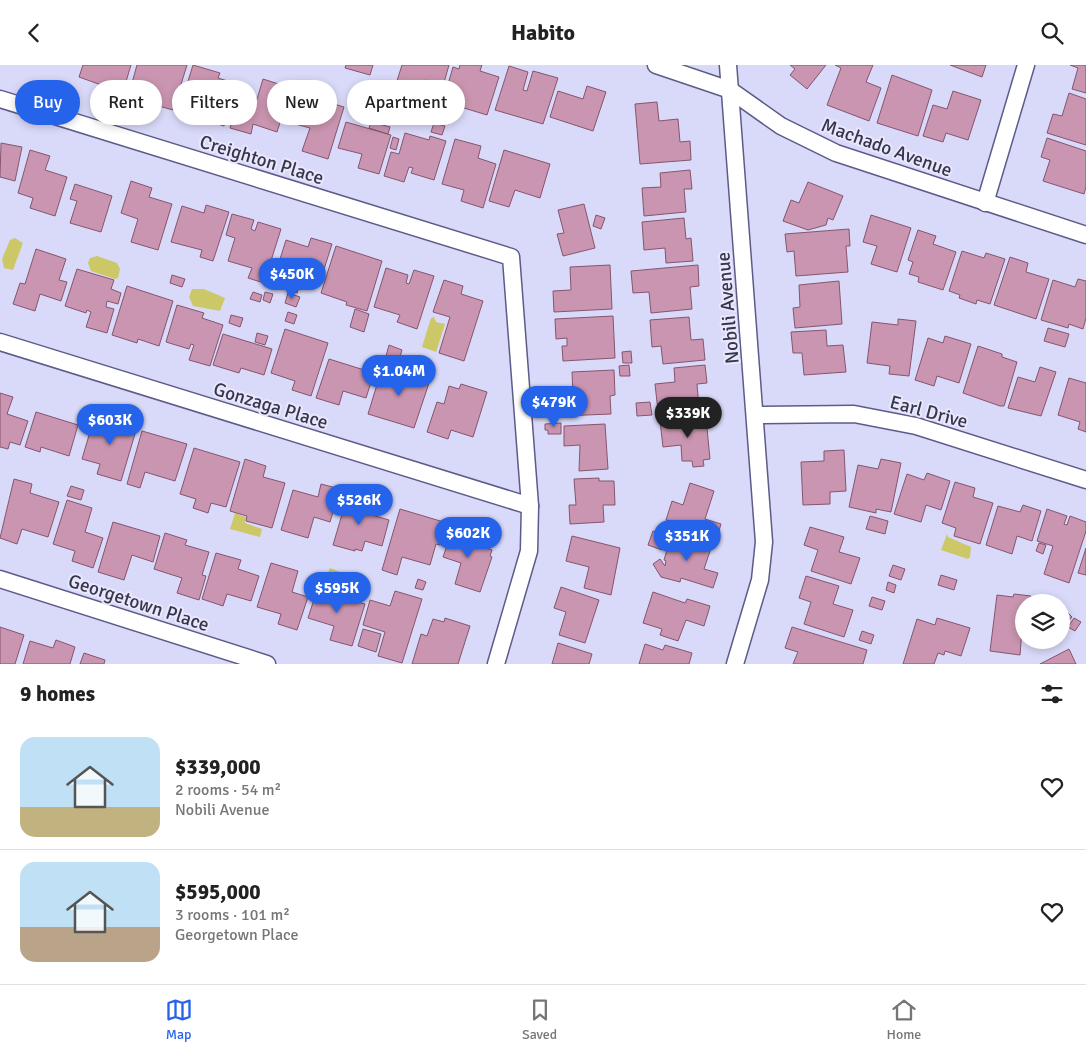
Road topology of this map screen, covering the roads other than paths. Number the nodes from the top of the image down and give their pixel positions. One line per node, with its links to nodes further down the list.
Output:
1 (656, 65): 4 (street, Machado Avenue)
2 (728, 65): 4 (street, Nobili Avenue)
3 (1026, 65): 6 (street)
4 (730, 90): 6 (street, Machado Avenue); 9 (street, Nobili Avenue)
5 (0, 99): 11 (street, Creighton Place)
6 (985, 203): 7 (street, Machado Avenue)
7 (1086, 235)
8 (0, 342): 11 (street, Gonzaga Place)
9 (756, 415): 10 (street, Earl Drive); 15 (street, Nobili Avenue)
10 (1086, 480)
11 (530, 506): 14 (street)
12 (0, 579): 13 (street, Georgetown Place)
13 (267, 664)
14 (496, 664)
15 (734, 664)

